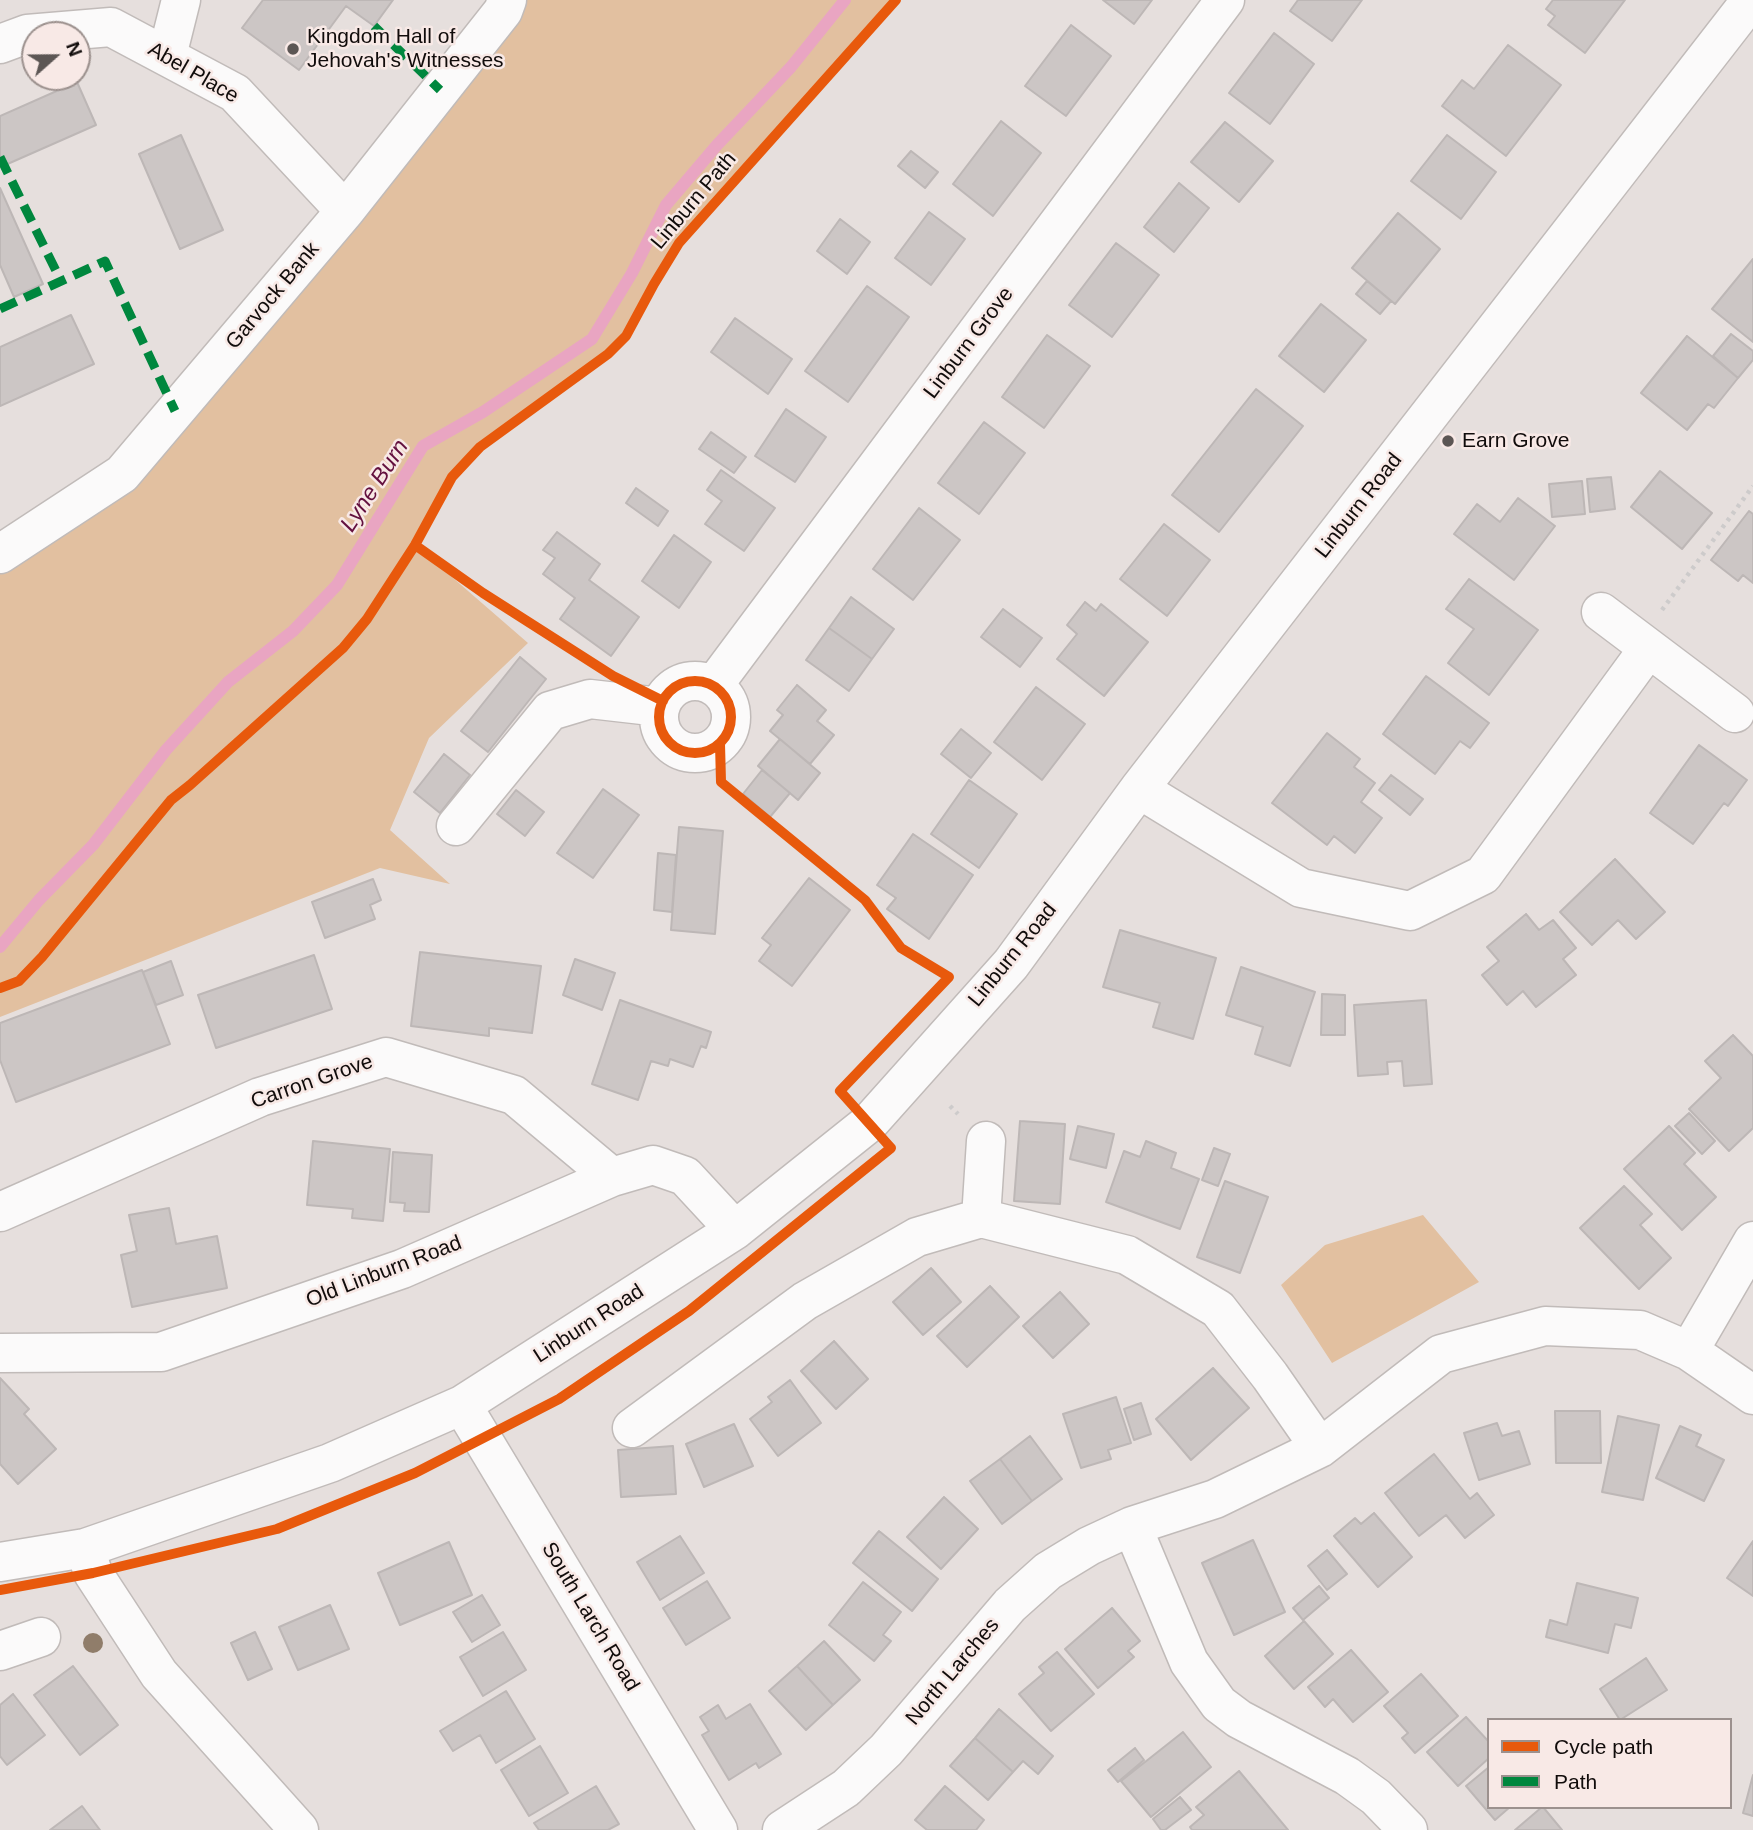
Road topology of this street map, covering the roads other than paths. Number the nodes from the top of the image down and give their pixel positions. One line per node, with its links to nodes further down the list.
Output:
1 (181, 0): 6 (street)
2 (507, 0): 7 (street, Garvock Bank)
3 (1226, 0): 11 (street, Linburn Grove)
4 (1751, 0): 14 (street, Linburn Road)
5 (0, 44): 6 (street, Abel Place)
6 (167, 57): 7 (street, Abel Place)
7 (345, 211): 8 (street, Garvock Bank)
8 (0, 554)
9 (1601, 612): 10 (street)
10 (1643, 646): 13 (street); 14 (street)
11 (713, 686): 12 (street); 12 (street)
12 (660, 707): 15 (street)
13 (1735, 713)
14 (1139, 789): 20 (street, Linburn Road)
15 (456, 826)
16 (986, 1141): 19 (street)
17 (612, 1177): 18 (street, Carron Grove); 20 (street, Old Linburn Road); 23 (street, Old Linburn Road)
18 (0, 1212)
19 (981, 1218): 26 (street); 27 (street)
20 (735, 1230): 25 (street, Linburn Road)
21 (1753, 1241): 22 (street)
22 (1689, 1351): 24 (street, North Larches); 27 (street, North Larches)
23 (0, 1353)
24 (1753, 1395)
25 (461, 1405): 29 (street, Linburn Road); 34 (street, South Larch Road)
26 (632, 1428)
27 (1320, 1448): 28 (street, North Larches)
28 (1132, 1526): 35 (street, North Larches); 36 (street)
29 (85, 1548): 30 (street, Linburn Road); 33 (street)
30 (0, 1562)
31 (41, 1637): 32 (street)
32 (0, 1651)
33 (299, 1830)
34 (718, 1830)
35 (782, 1830)
36 (1408, 1830)

